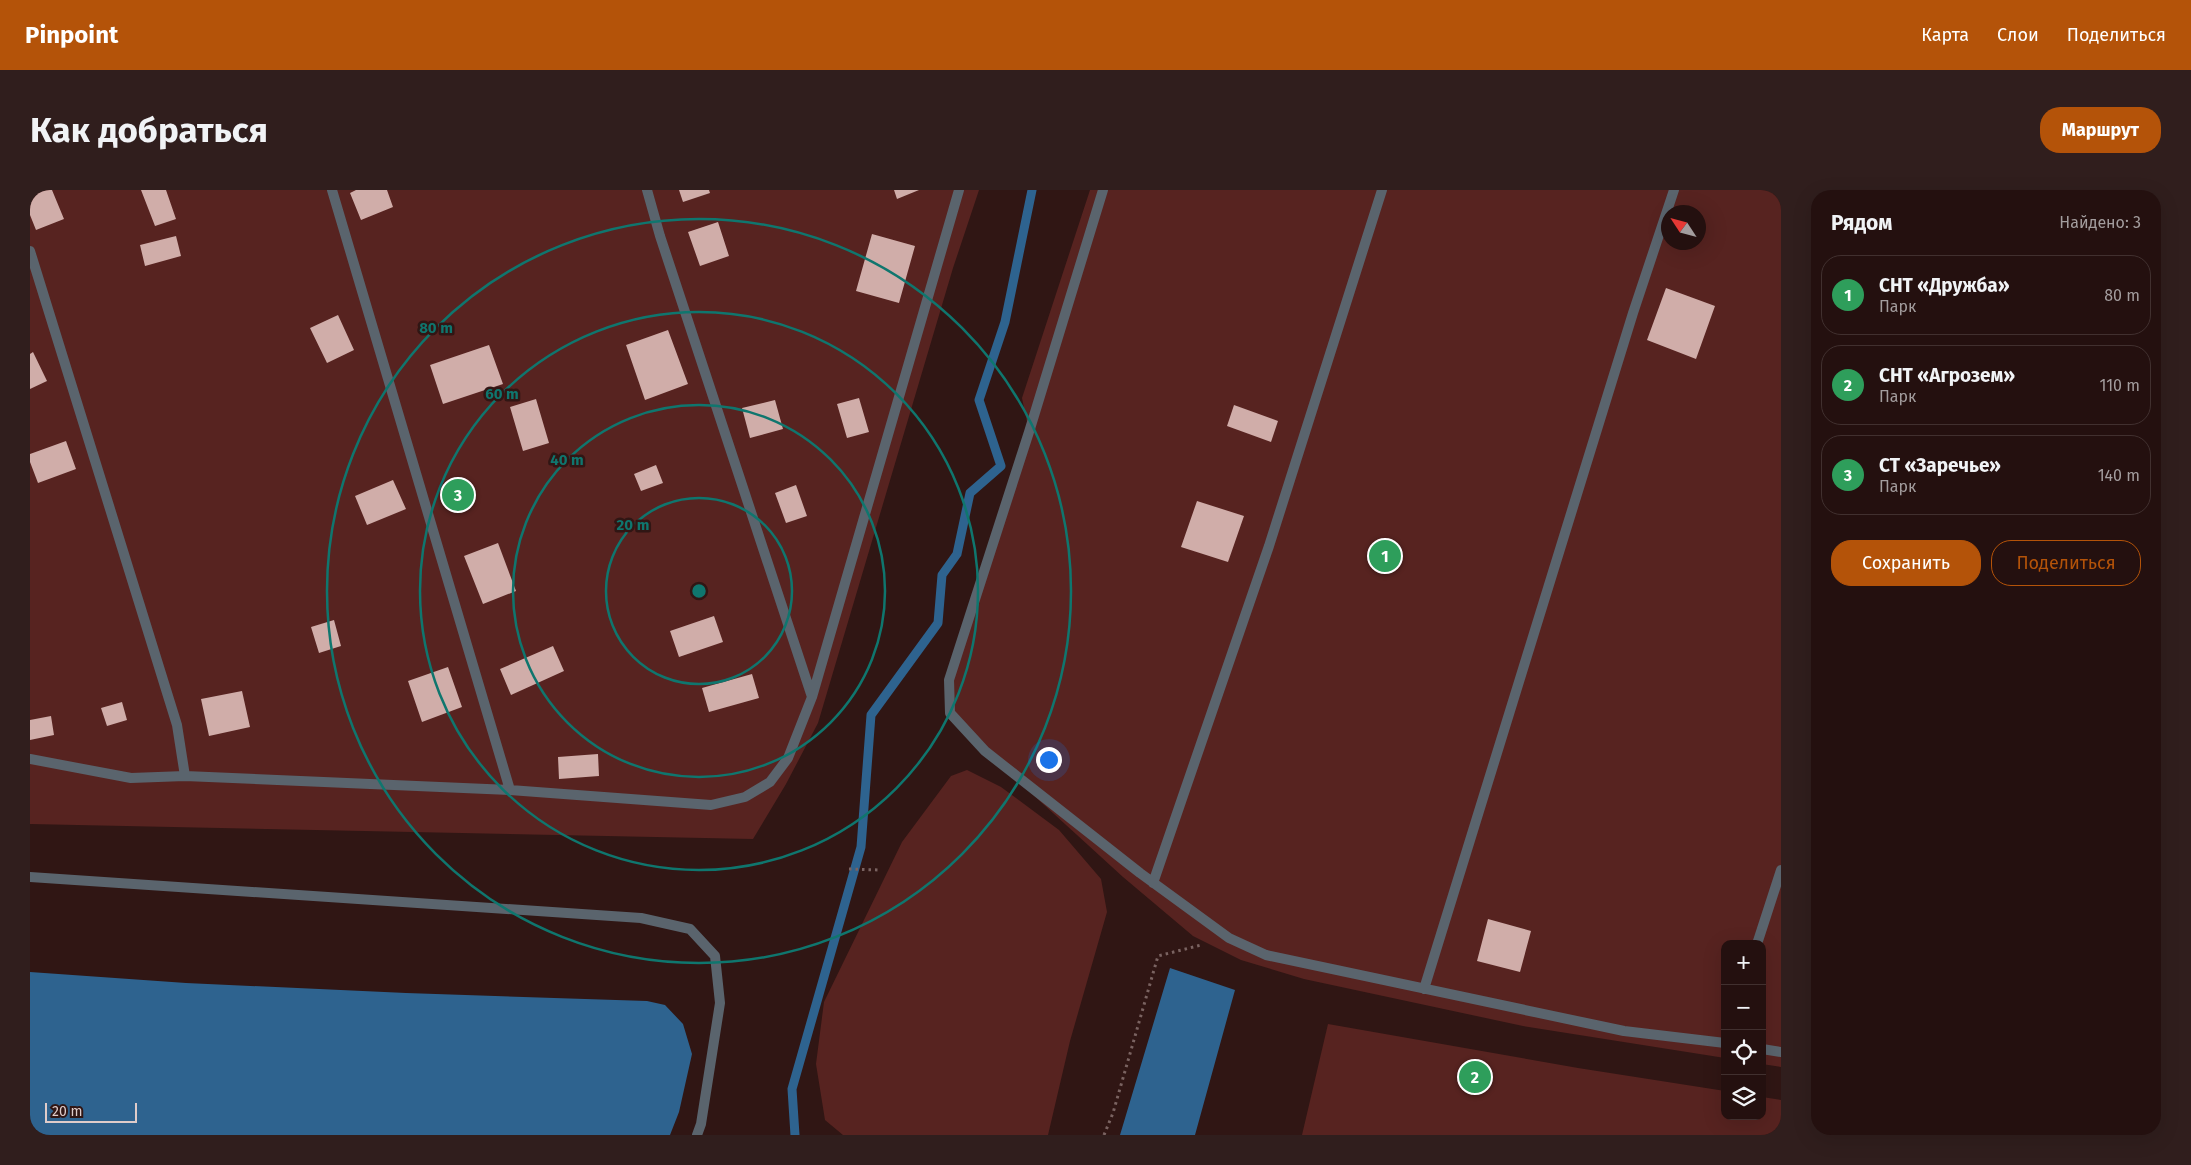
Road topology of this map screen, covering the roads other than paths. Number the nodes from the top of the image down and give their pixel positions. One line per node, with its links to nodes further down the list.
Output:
1 (332, 190): 11 (lane)
2 (647, 190): 8 (lane)
3 (959, 190): 8 (lane)
4 (1103, 190): 14 (lane)
5 (1382, 190): 14 (lane)
6 (1674, 190): 16 (lane)
7 (30, 251): 10 (lane)
8 (812, 697): 11 (lane)
9 (30, 759): 10 (lane)
10 (185, 776): 11 (lane)
11 (510, 790)
12 (1781, 870): 15 (lane)
13 (30, 877): 20 (lane)
14 (1153, 883): 16 (lane)
15 (1758, 940)
16 (1424, 989): 17 (lane)
17 (1721, 1043)
18 (1766, 1050): 19 (lane)
19 (1781, 1052)
20 (697, 1135)

